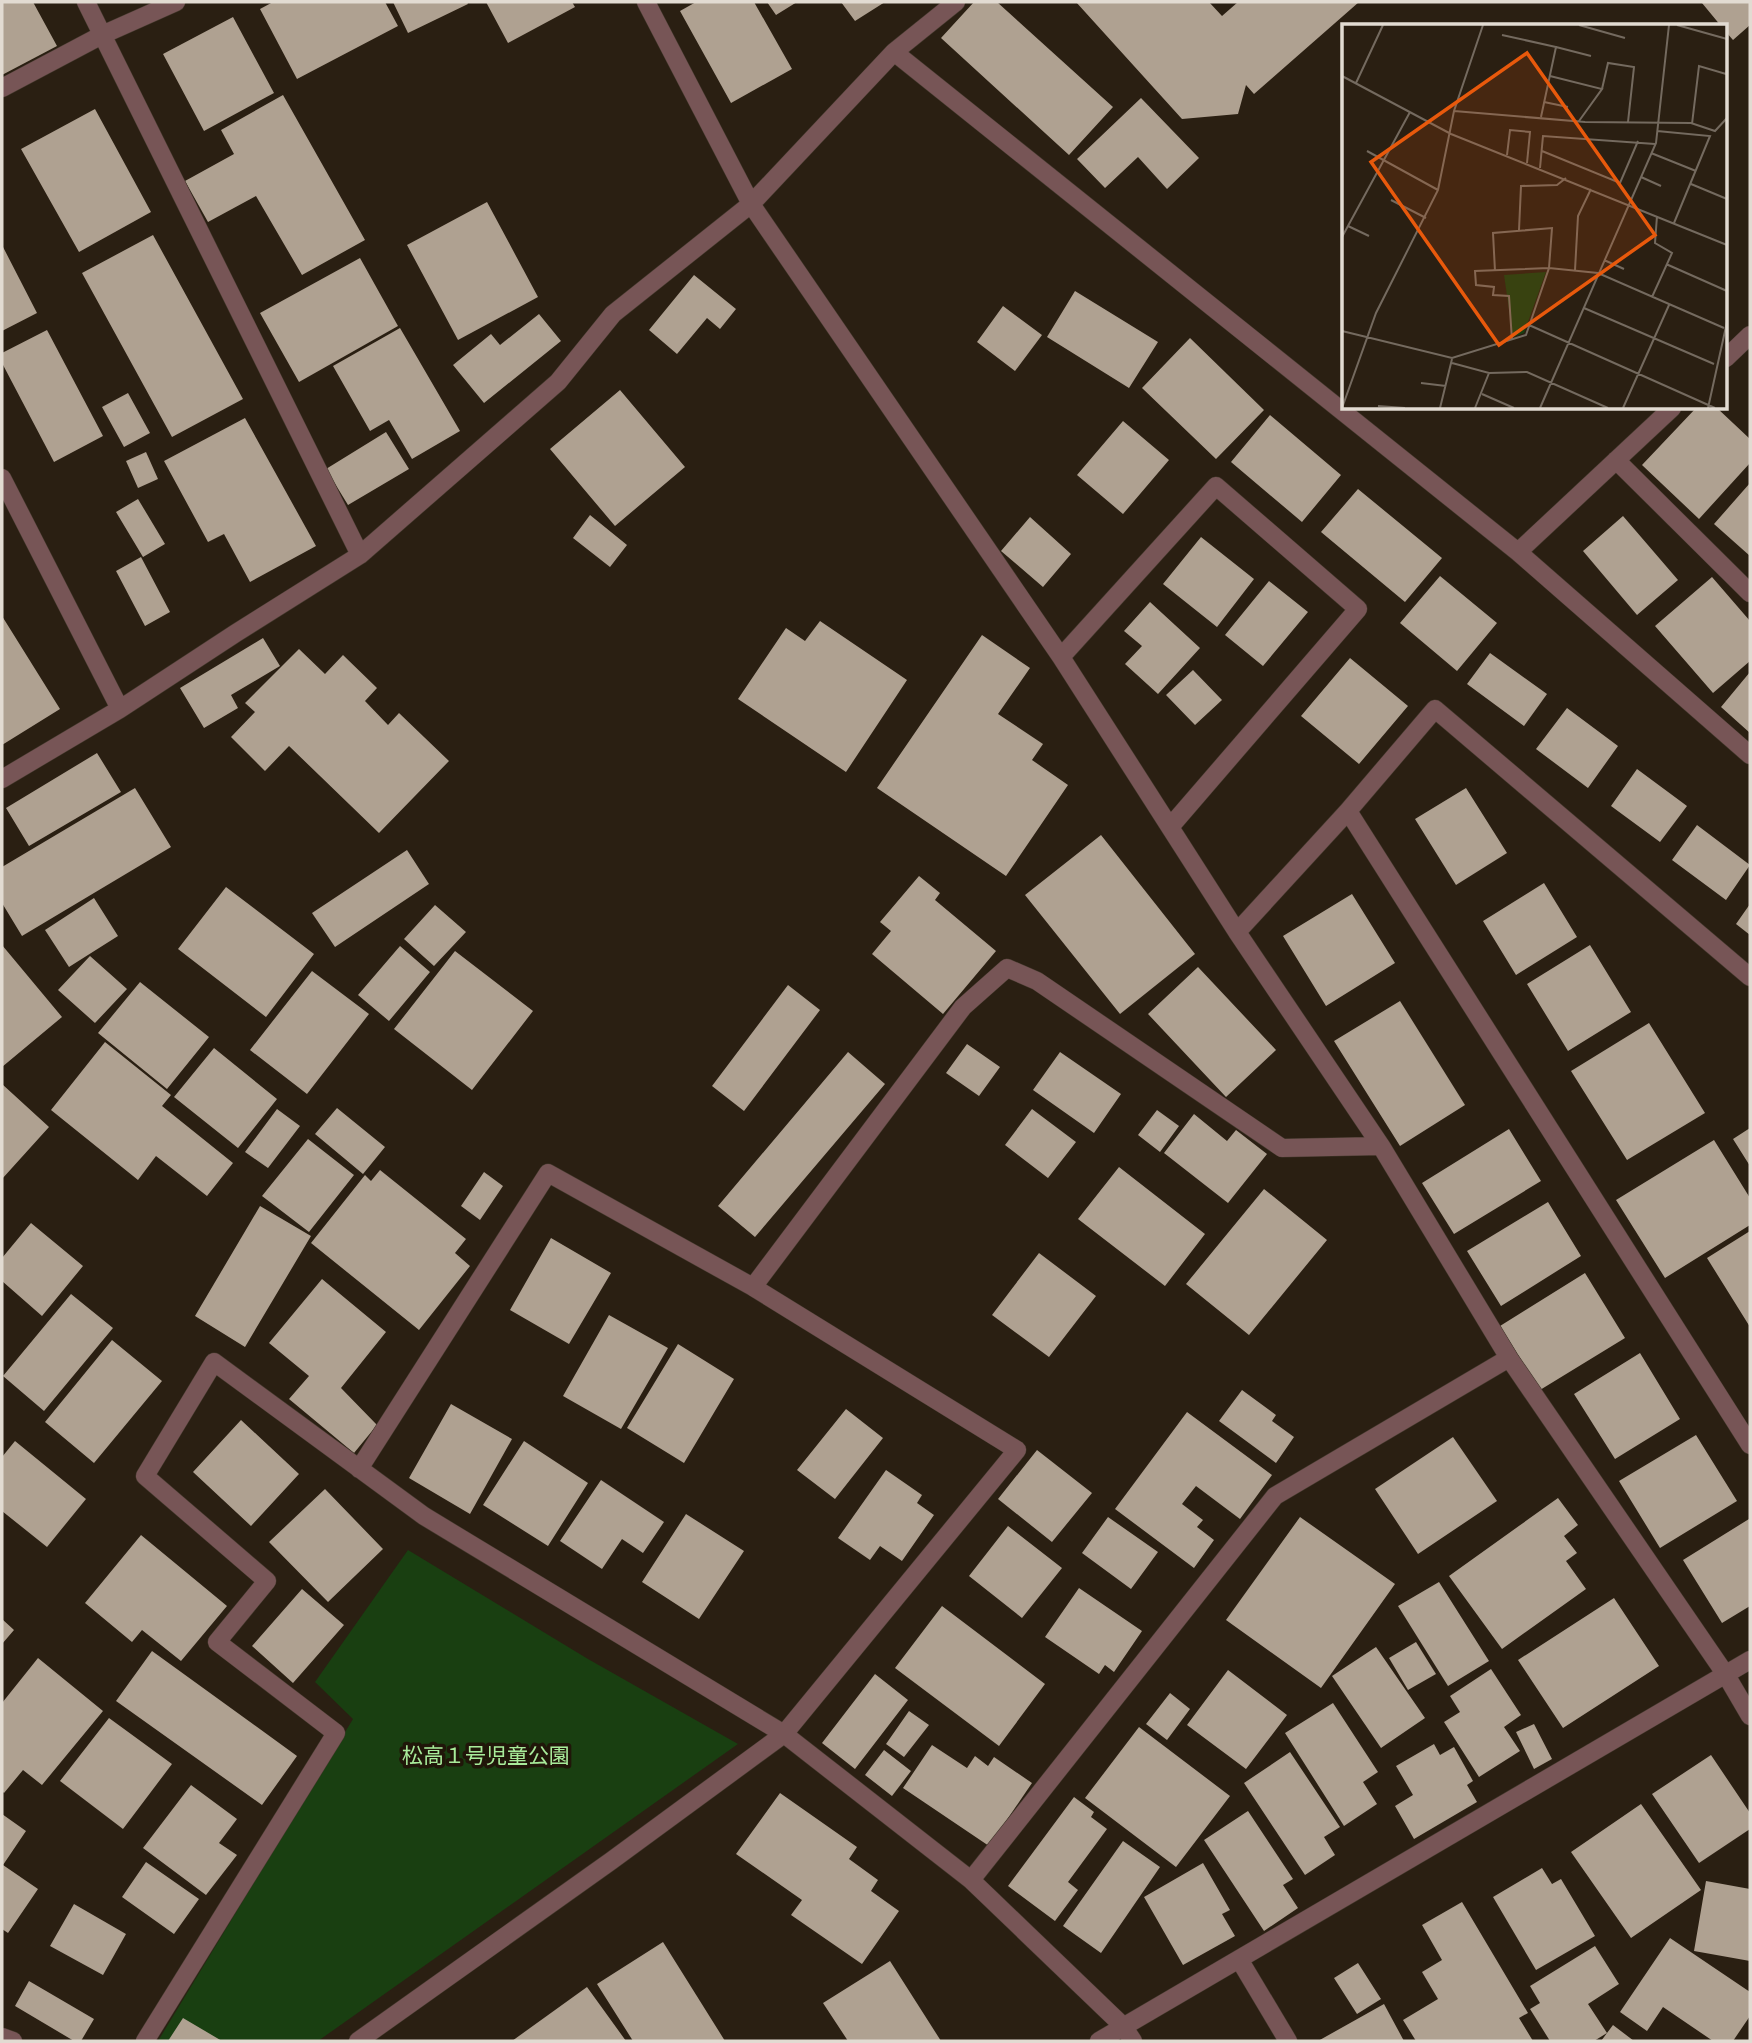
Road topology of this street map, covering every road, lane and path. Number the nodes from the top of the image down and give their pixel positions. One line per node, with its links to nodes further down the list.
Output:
1 (86, 2): 5 (street)
2 (176, 2): 5 (street)
3 (646, 2): 8 (street)
4 (956, 2): 6 (street)
5 (102, 35): 7 (street); 15 (street)
6 (894, 52): 8 (street); 14 (street)
7 (2, 88)
8 (751, 204): 15 (street); 17 (street)
9 (1750, 335): 10 (street)
10 (1728, 356)
11 (1670, 410): 12 (street)
12 (1616, 460): 14 (street); 16 (street)
13 (2, 478): 18 (street)
14 (1518, 552): 19 (street)
15 (360, 555): 18 (street)
16 (1750, 593)
17 (1060, 657): 22 (street); 22 (street)
18 (120, 709): 20 (street)
19 (1750, 755)
20 (2, 779)
21 (1348, 811): 23 (street); 24 (street); 28 (street)
22 (1170, 827): 23 (street)
23 (1237, 932): 25 (street)
24 (1750, 977)
25 (1381, 1146): 26 (street); 27 (street)
26 (753, 1287): 29 (street); 33 (street)
27 (1509, 1358): 31 (street); 34 (street)
28 (1750, 1446)
29 (359, 1469): 33 (street); 39 (street)
30 (1750, 1660): 31 (street)
31 (1726, 1675): 32 (street); 35 (street)
32 (1750, 1716)
33 (784, 1734): 34 (street); 40 (street)
34 (971, 1880): 36 (street)
35 (1239, 1959): 36 (street); 42 (street)
36 (1128, 2034): 41 (street)
37 (2, 2038): 38 (street)
38 (13, 2041)
39 (145, 2041)
40 (358, 2041)
41 (1099, 2041)
42 (1288, 2041)

